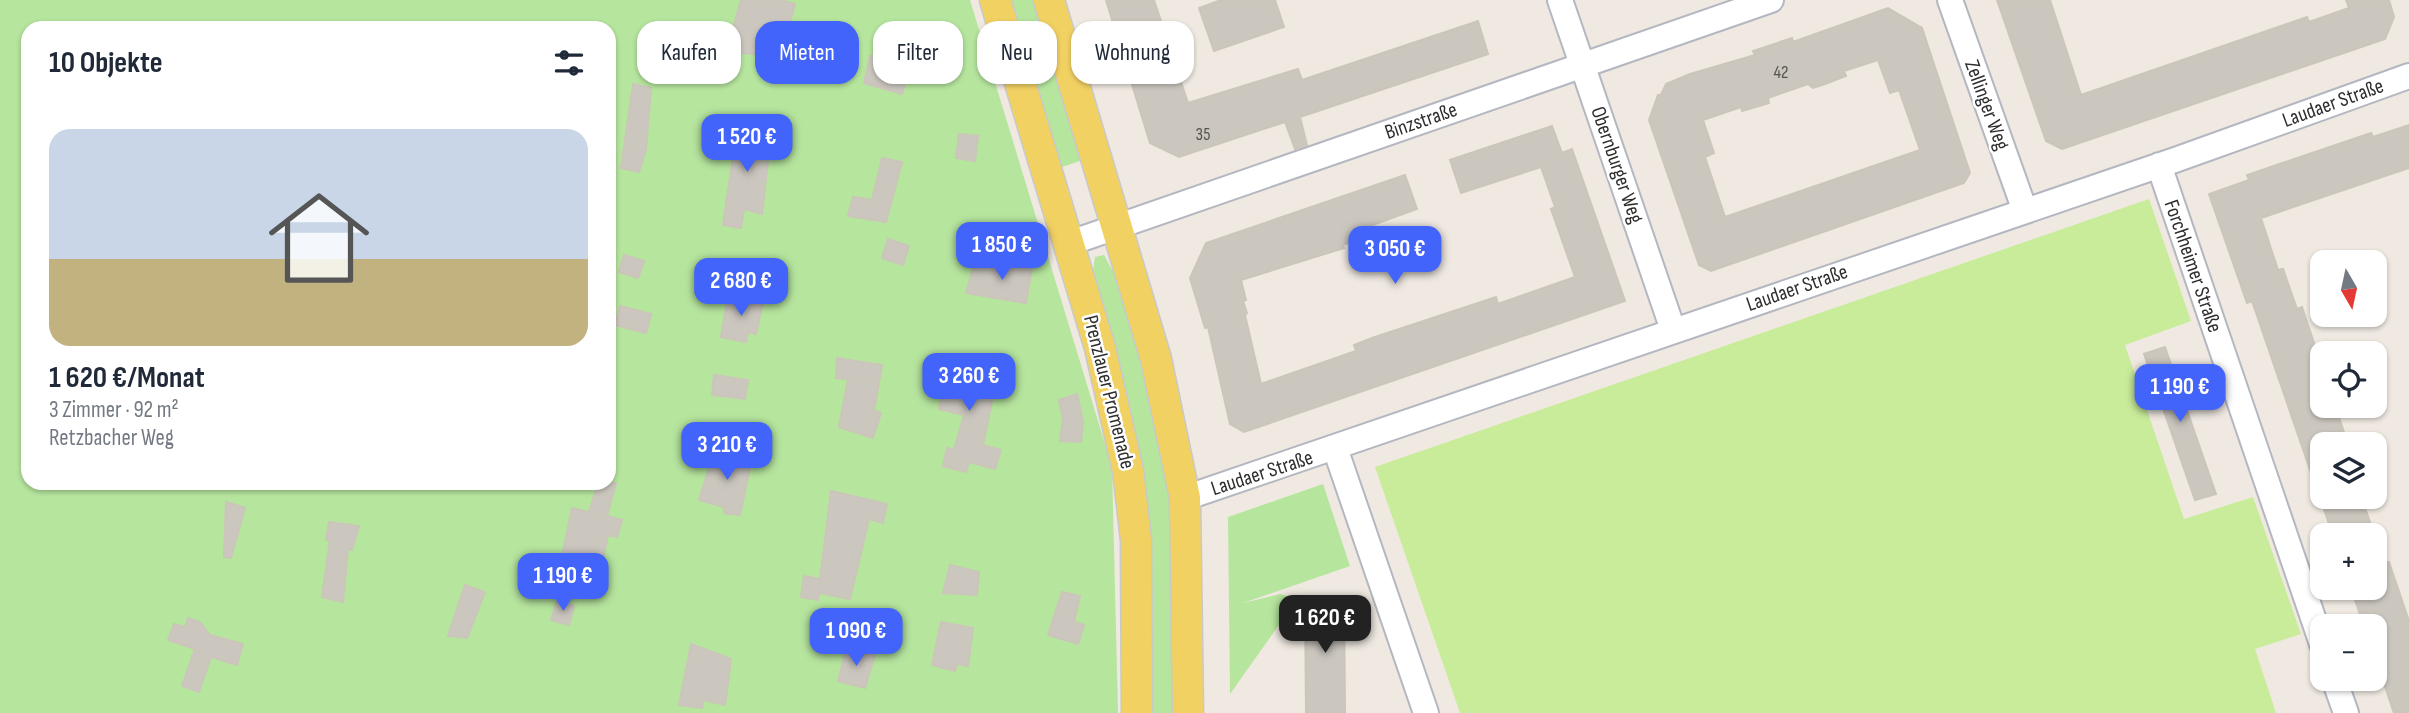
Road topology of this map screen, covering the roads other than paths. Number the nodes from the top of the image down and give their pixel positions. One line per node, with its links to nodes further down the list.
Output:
1 (995, 0): 11 (main road, Prenzlauer Promenade)
2 (1049, 0): 10 (main road)
3 (1560, 0): 6 (street, Obernburger Weg)
4 (1771, 0): 6 (street, Binzstraße)
5 (1950, 0): 9 (street, Zellinger Weg)
6 (1584, 65): 10 (street, Binzstraße); 12 (street, Obernburger Weg)
7 (2409, 76): 8 (street, Laudaer Straße)
8 (2159, 166): 9 (street, Laudaer Straße); 15 (street, Forchheimer Straße)
9 (2025, 211): 12 (street, Laudaer Straße)
10 (1118, 227): 11 (street, Binzstraße); 14 (main road)
11 (1070, 243): 17 (main road, Prenzlauer Promenade)
12 (1673, 330): 13 (street, Laudaer Straße)
13 (1335, 449): 14 (street, Laudaer Straße); 19 (street)
14 (1185, 498): 18 (main road)
15 (2312, 614)
16 (2338, 691): 20 (street)
17 (1137, 713)
18 (1188, 713)
19 (1426, 713)
20 (2346, 713)

